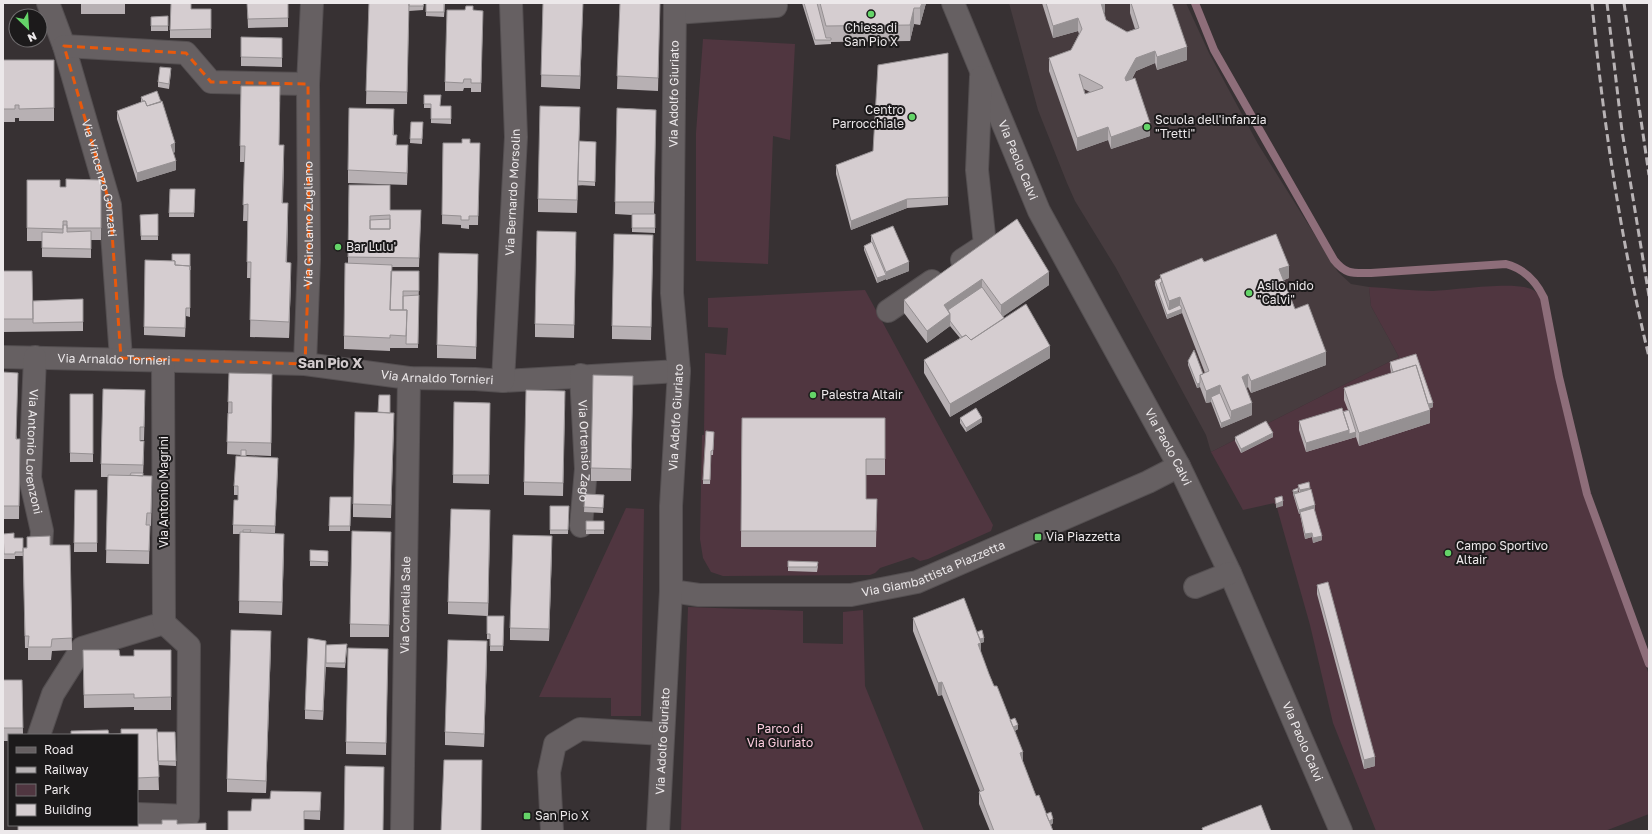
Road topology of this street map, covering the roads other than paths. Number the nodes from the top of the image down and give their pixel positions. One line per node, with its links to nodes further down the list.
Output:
1 (48, 3): 7 (street, Via Vincenzo Gonzati)
2 (312, 3): 9 (street, Via Girolamo Zugliano)
3 (511, 3): 19 (street, Via Bernardo Morsolin)
4 (775, 3): 6 (street)
5 (953, 3): 8 (street, Via Paolo Calvi)
6 (675, 8): 16 (street, Via Adolfo Giuriato)
7 (64, 46): 9 (street); 13 (street, Via Vincenzo Gonzati)
8 (981, 71): 10 (street, Via Paolo Calvi); 20 (street, Via Paolo Calvi)
9 (308, 84): 15 (street, Via Girolamo Zugliano)
10 (888, 311)
11 (3, 357): 12 (street, Via Arnaldo Tornieri)
12 (36, 357): 13 (street, Via Arnaldo Tornieri); 22 (street, Via Antonio Lorenzoni)
13 (121, 358): 14 (street, Via Arnaldo Tornieri)
14 (163, 361): 15 (street, Via Arnaldo Tornieri); 26 (street, Via Antonio Magrini)
15 (305, 364): 18 (street, Via Arnaldo Tornieri)
16 (679, 371): 17 (street, Via Arnaldo Tornieri); 25 (street, Via Adolfo Giuriato)
17 (581, 375): 19 (street, Via Arnaldo Tornieri); 21 (street, Via Ortensio Zago)
18 (409, 378): 19 (street, Via Arnaldo Tornieri); 30 (street, Via Cornelia Sale)
19 (503, 381)
20 (1178, 466): 23 (street, Via Paolo Calvi); 25 (street, Via Giambattista Piazzetta)
21 (582, 526)
22 (41, 546)
23 (1230, 573): 24 (street); 33 (street, Via Paolo Calvi)
24 (1195, 588)
25 (671, 591): 28 (street, Via Adolfo Giuriato)
26 (164, 623): 27 (street); 29 (street)
27 (39, 734)
28 (663, 734): 31 (street); 32 (street, Via Adolfo Giuriato)
29 (138, 814)
30 (402, 831)
31 (552, 831)
32 (658, 831)
33 (1341, 831)

